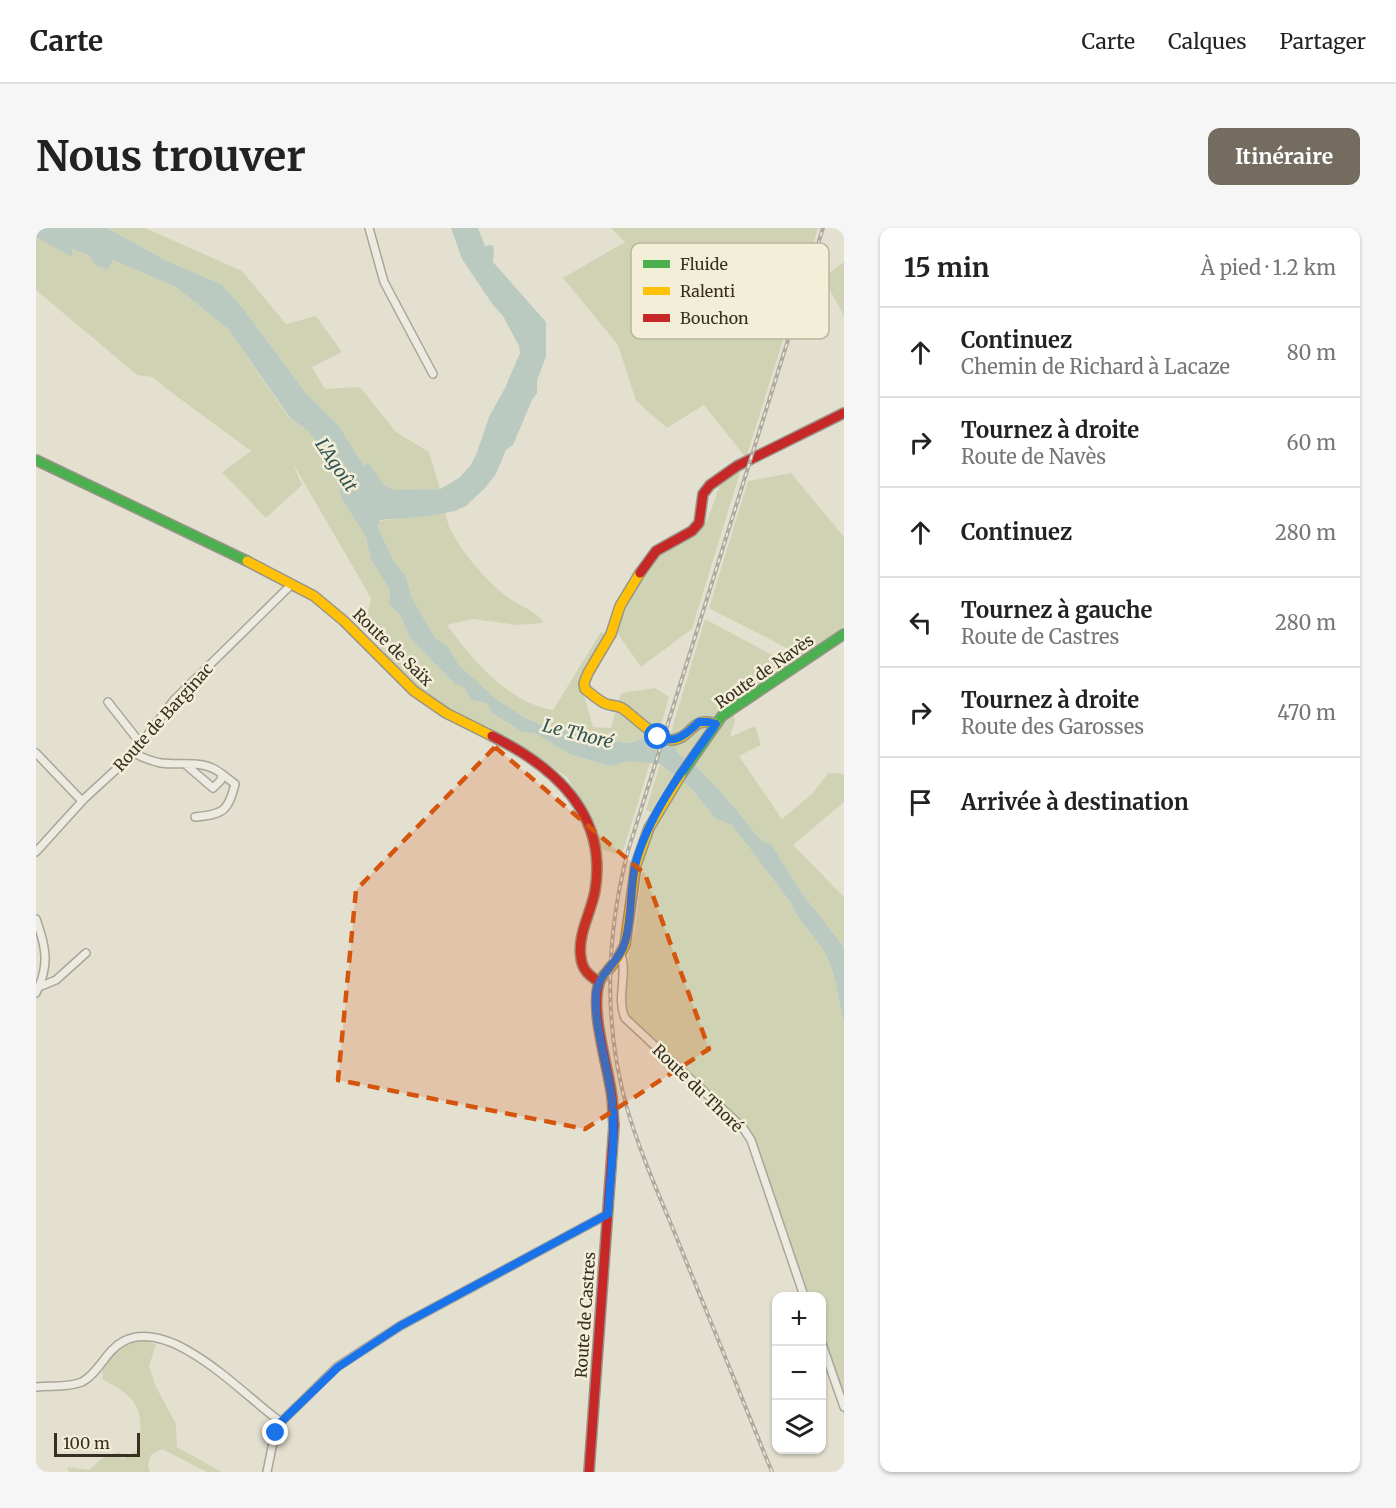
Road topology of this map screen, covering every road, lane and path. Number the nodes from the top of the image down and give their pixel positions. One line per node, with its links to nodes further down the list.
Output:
1 (369, 228): 2 (street)
2 (434, 374)
3 (844, 414): 8 (street)
4 (36, 460): 5 (street, Route de Saïx)
5 (292, 584): 9 (street, Route de Barginac); 20 (street, Route de Saïx)
6 (844, 634): 8 (street, Route de Navès)
7 (108, 702): 9 (street)
8 (716, 724): 19 (street, Route de Navès)
9 (141, 744): 11 (street, Route de Barginac)
10 (36, 753): 14 (street)
11 (134, 753): 12 (street); 14 (street, Route de Barginac)
12 (185, 764): 13 (street); 13 (street)
13 (222, 774): 15 (street)
14 (82, 801): 16 (street, Route de Barginac)
15 (195, 817)
16 (36, 852)
17 (36, 919): 21 (street)
18 (86, 953): 21 (street)
19 (621, 954): 20 (street); 23 (street, Route du Thoré)
20 (599, 982): 22 (street, Route de Castres)
21 (38, 990)
22 (608, 1214): 27 (street); 29 (street, Route de Castres)
23 (803, 1292)
24 (823, 1346): 26 (street)
25 (36, 1387): 27 (street)
26 (844, 1407)
27 (281, 1422): 28 (street)
28 (267, 1472)
29 (589, 1472)

